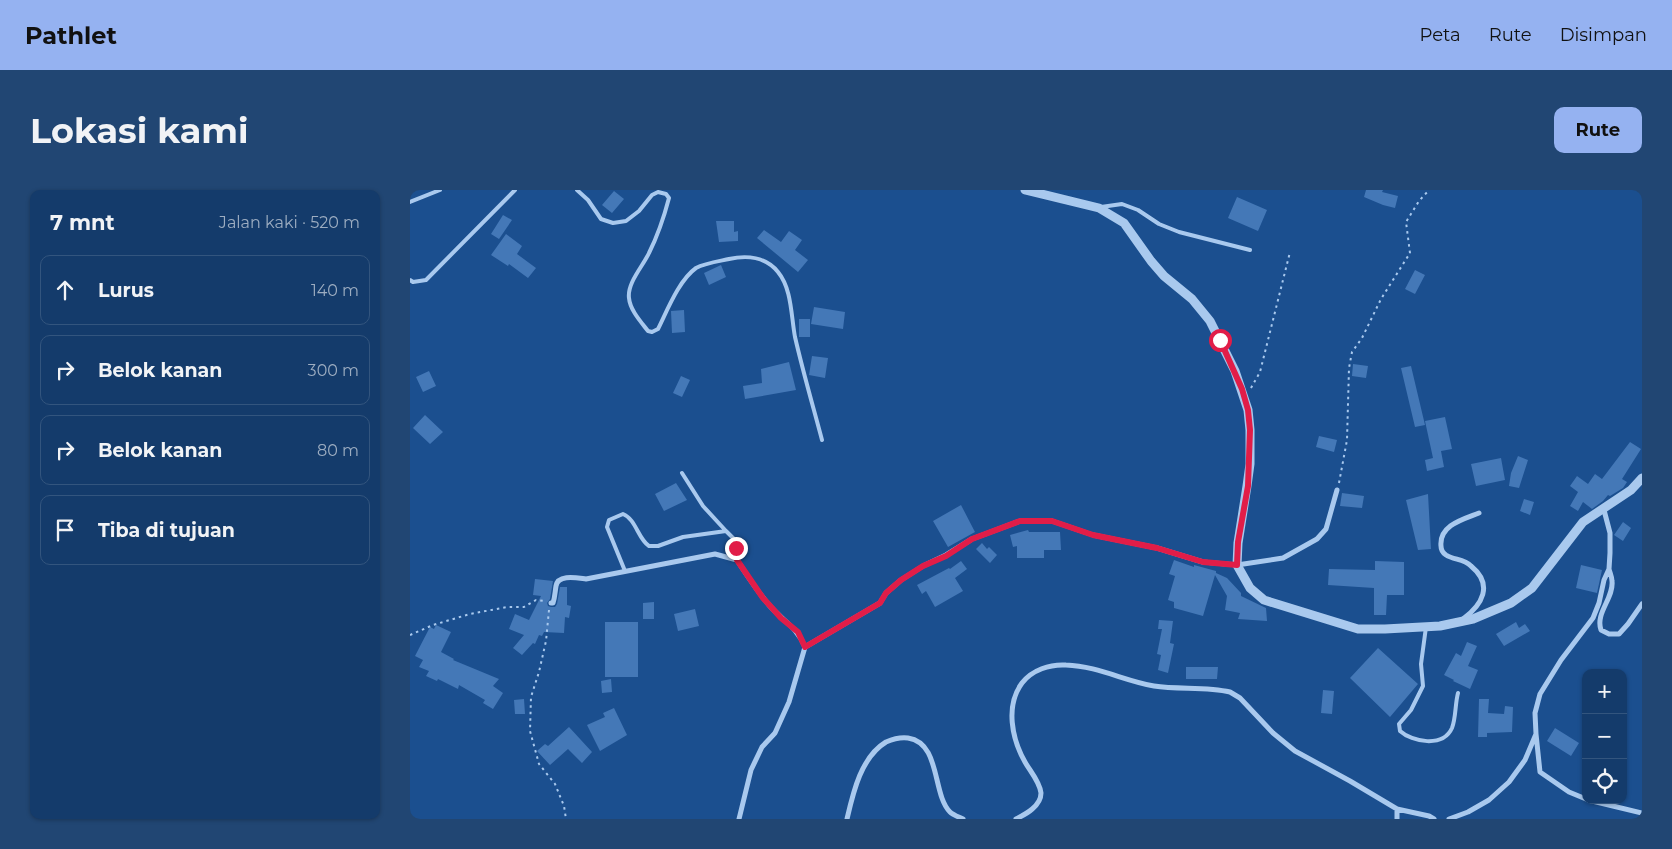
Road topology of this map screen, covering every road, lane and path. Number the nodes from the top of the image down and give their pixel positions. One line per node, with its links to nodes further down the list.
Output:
1 (440, 190): 6 (lane)
2 (515, 190): 10 (lane)
3 (577, 190): 12 (lane)
4 (1026, 190): 7 (street)
5 (1429, 190): 15 (path)
6 (410, 202)
7 (1099, 208): 8 (lane); 11 (street)
8 (1250, 250)
9 (1290, 252): 11 (path)
10 (410, 280)
11 (1242, 389): 20 (street)
12 (822, 440)
13 (682, 473): 18 (lane)
14 (1642, 478): 16 (street)
15 (1337, 490): 20 (street)
16 (1604, 510): 21 (street); 25 (street)
17 (1479, 513): 25 (street)
18 (726, 531): 19 (lane); 22 (lane)
19 (737, 560): 22 (street); 28 (street)
20 (1237, 565): 26 (street); 28 (street)
21 (1609, 569): 24 (street); 30 (street)
22 (625, 571): 23 (street)
23 (551, 603): 27 (path); 35 (path)
24 (1642, 604)
25 (1458, 622): 26 (street)
26 (1426, 627): 29 (lane)
27 (410, 635)
28 (805, 647): 36 (street)
29 (1458, 693)
30 (1536, 734): 31 (street); 42 (street)
31 (1582, 798)
32 (1605, 804): 34 (street)
33 (1397, 809): 39 (street); 40 (street); 41 (street)
34 (1642, 812)
35 (566, 819)
36 (738, 819)
37 (846, 819): 38 (street)
38 (963, 819)
39 (1016, 819)
40 (1397, 819)
41 (1434, 819)
42 (1448, 819)

